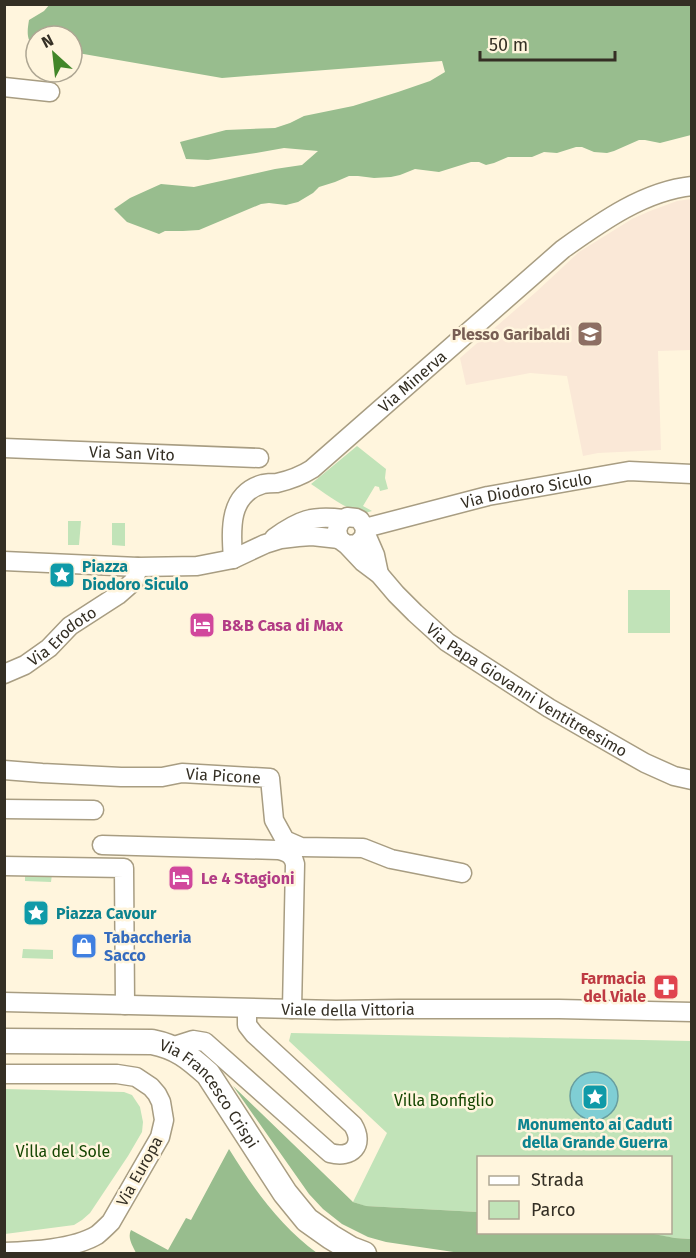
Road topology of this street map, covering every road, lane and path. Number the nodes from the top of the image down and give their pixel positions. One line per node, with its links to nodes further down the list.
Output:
1 (4, 87): 2 (street)
2 (50, 92)
3 (692, 186): 11 (street, Via Minerva)
4 (4, 448): 5 (street, Via San Vito)
5 (260, 458)
6 (692, 474): 8 (street, Via Diodoro Siculo)
7 (344, 519): 8 (street); 9 (street); 10 (street)
8 (365, 530): 9 (street); 14 (street)
9 (343, 542): 10 (street); 14 (street, Via Papa Giovanni Ventitreesimo)
10 (265, 544): 11 (street)
11 (233, 559): 13 (street)
12 (4, 561): 13 (street)
13 (138, 567): 15 (street, Via Erodoto)
14 (379, 574): 17 (street, Via Papa Giovanni Ventitreesimo)
15 (4, 674)
16 (4, 770): 22 (street, Via Picone)
17 (692, 780)
18 (4, 809): 19 (street)
19 (94, 810)
20 (102, 845): 26 (street)
21 (4, 866): 24 (street)
22 (462, 873)
23 (4, 1002): 24 (street, Viale della Vittoria)
24 (125, 1005): 25 (street, Viale della Vittoria)
25 (247, 1009): 26 (street, Viale della Vittoria); 29 (street)
26 (292, 1009): 27 (street, Viale della Vittoria)
27 (692, 1012)
28 (4, 1041): 29 (main road, Via Francesco Crispi)
29 (171, 1047): 32 (main road, Via Francesco Crispi)
30 (4, 1074): 31 (street, Via Europa)
31 (4, 1252)
32 (364, 1254)

